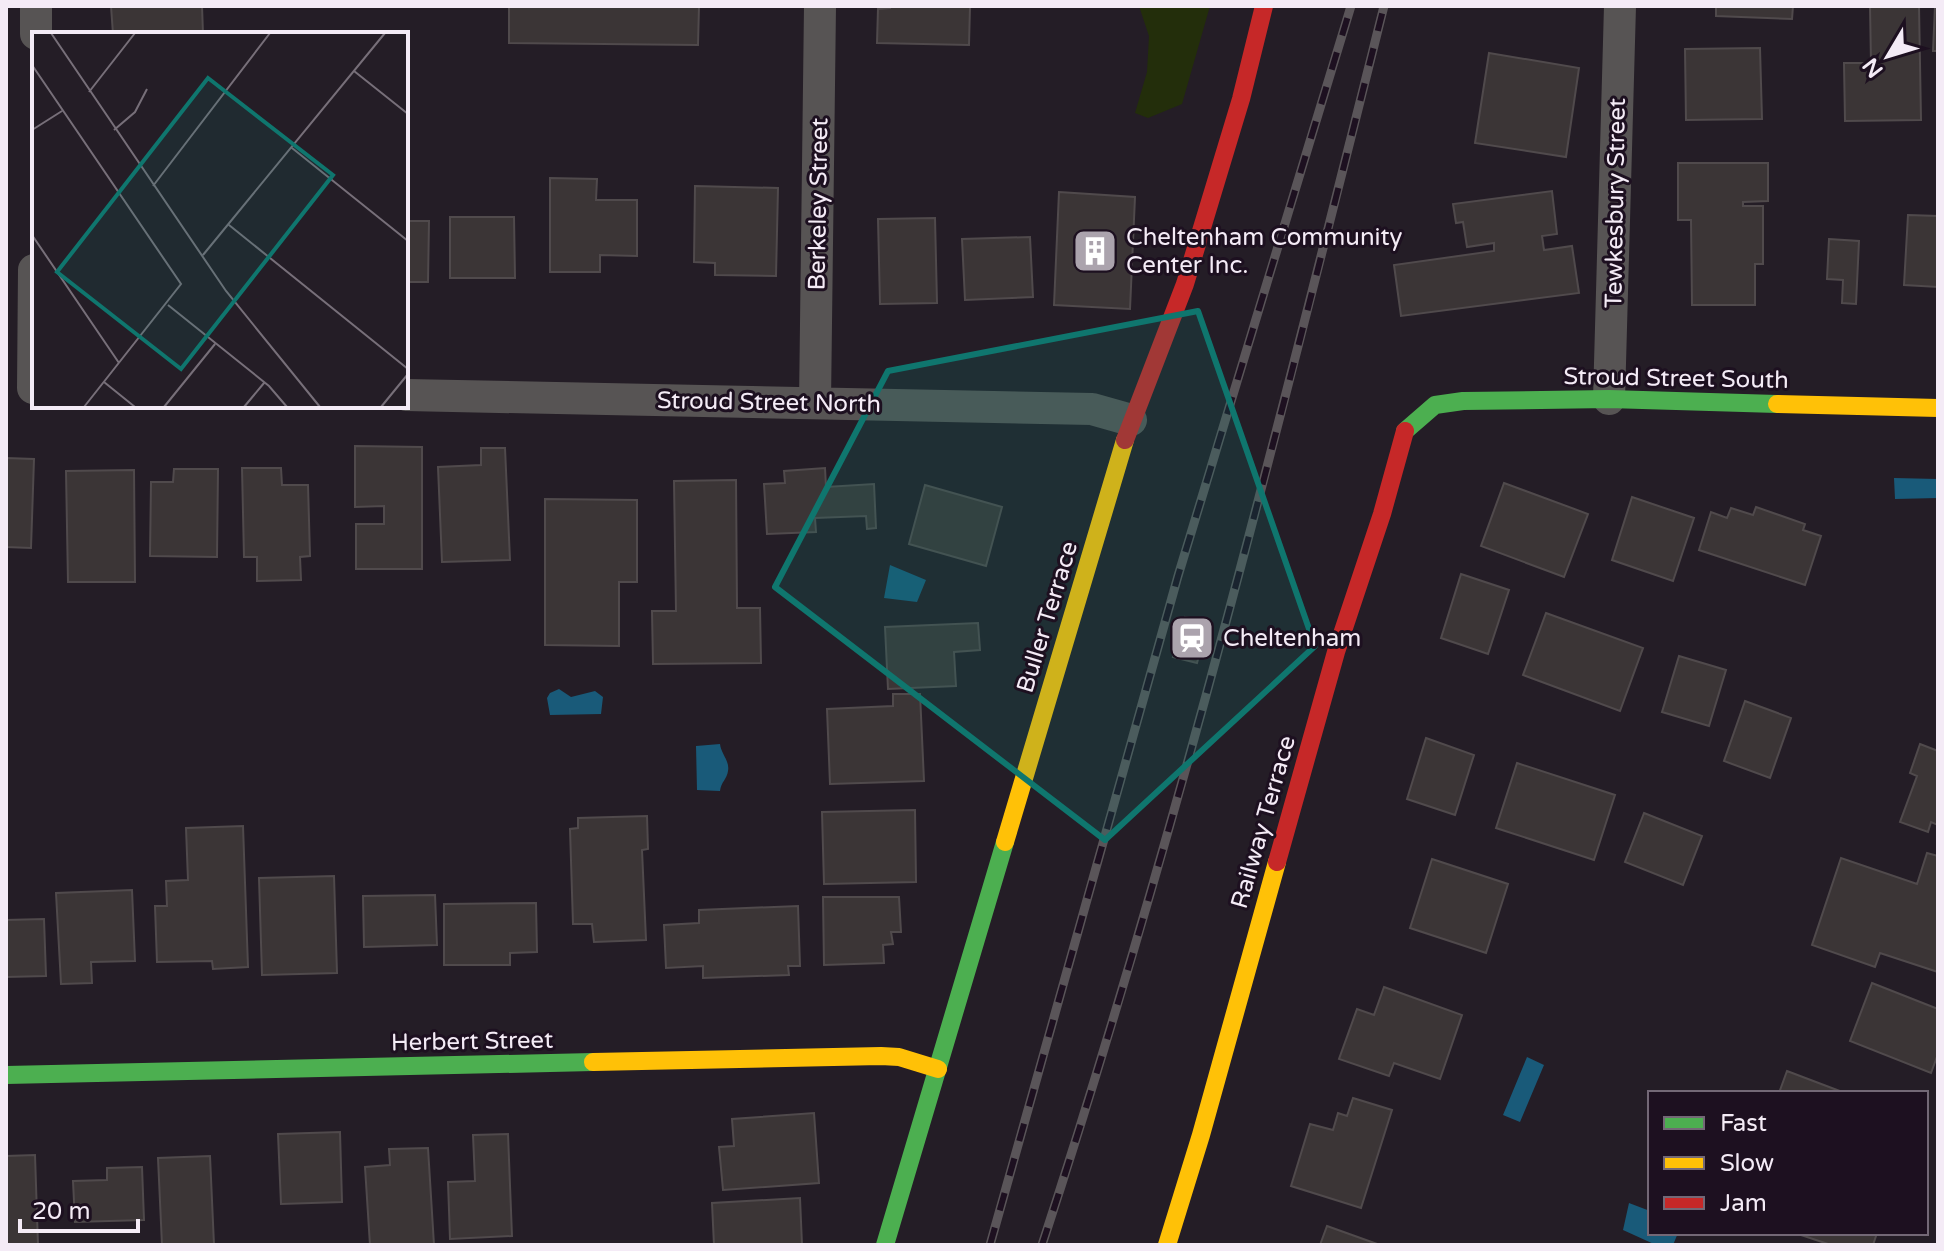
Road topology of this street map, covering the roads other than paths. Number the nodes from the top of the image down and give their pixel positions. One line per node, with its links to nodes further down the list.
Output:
1 (36, 6): 5 (street)
2 (820, 6): 10 (street, Berkeley Street)
3 (1264, 6): 13 (street, Buller Terrace)
4 (1620, 6): 9 (street, Tewkesbury Street)
5 (36, 32)
6 (6, 387): 7 (street)
7 (32, 388)
8 (408, 395): 10 (street, Stroud Street North)
9 (1609, 399): 11 (street, Stroud Street South); 12 (street, Stroud Street South)
10 (815, 403): 13 (street, Stroud Street North)
11 (1938, 408)
12 (1417, 418): 17 (street, Railway Terrace)
13 (1131, 420): 14 (street, Buller Terrace)
14 (938, 1069): 15 (street, Herbert Street); 16 (street, Buller Terrace)
15 (6, 1075)
16 (885, 1245)
17 (1167, 1245)

